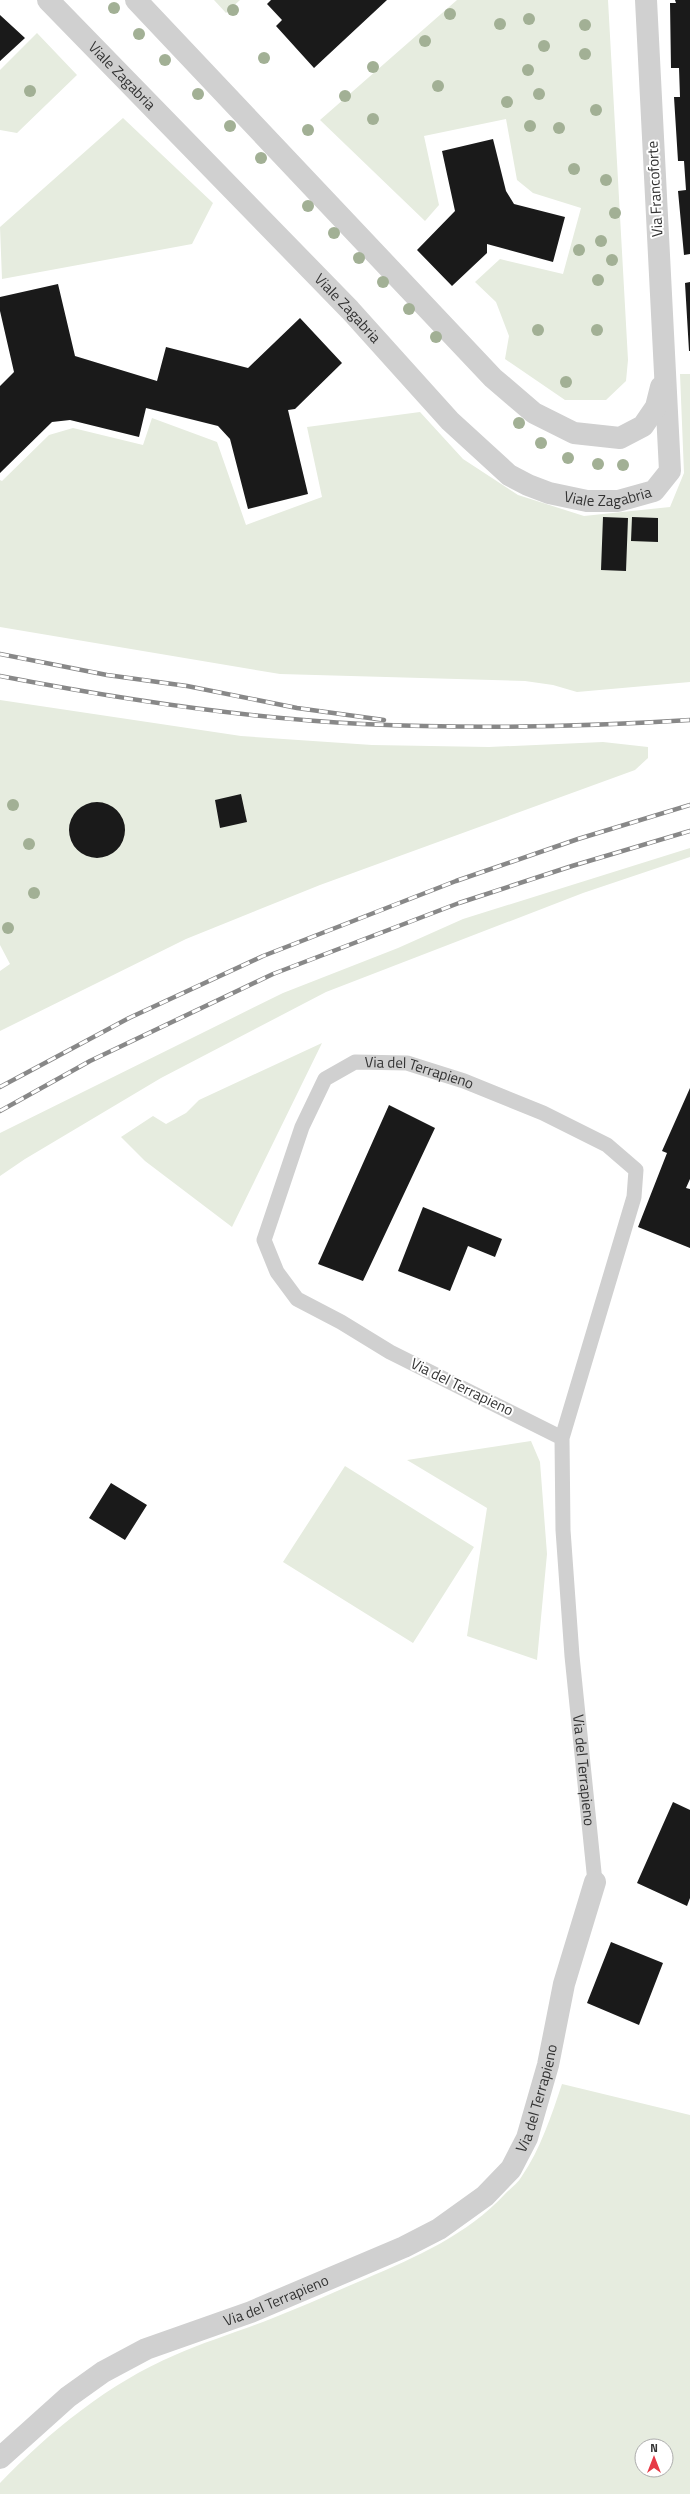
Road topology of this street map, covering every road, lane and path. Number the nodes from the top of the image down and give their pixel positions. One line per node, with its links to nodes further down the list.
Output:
1 (48, 0): 4 (street, Viale Zagabria)
2 (136, 0): 4 (street)
3 (646, 0): 4 (street, Via Francoforte)
4 (664, 378)
5 (562, 1438): 5 (lane, Via del Terrapieno); 6 (lane, Via del Terrapieno)
6 (595, 1882): 7 (street, Via del Terrapieno)
7 (0, 2458)

